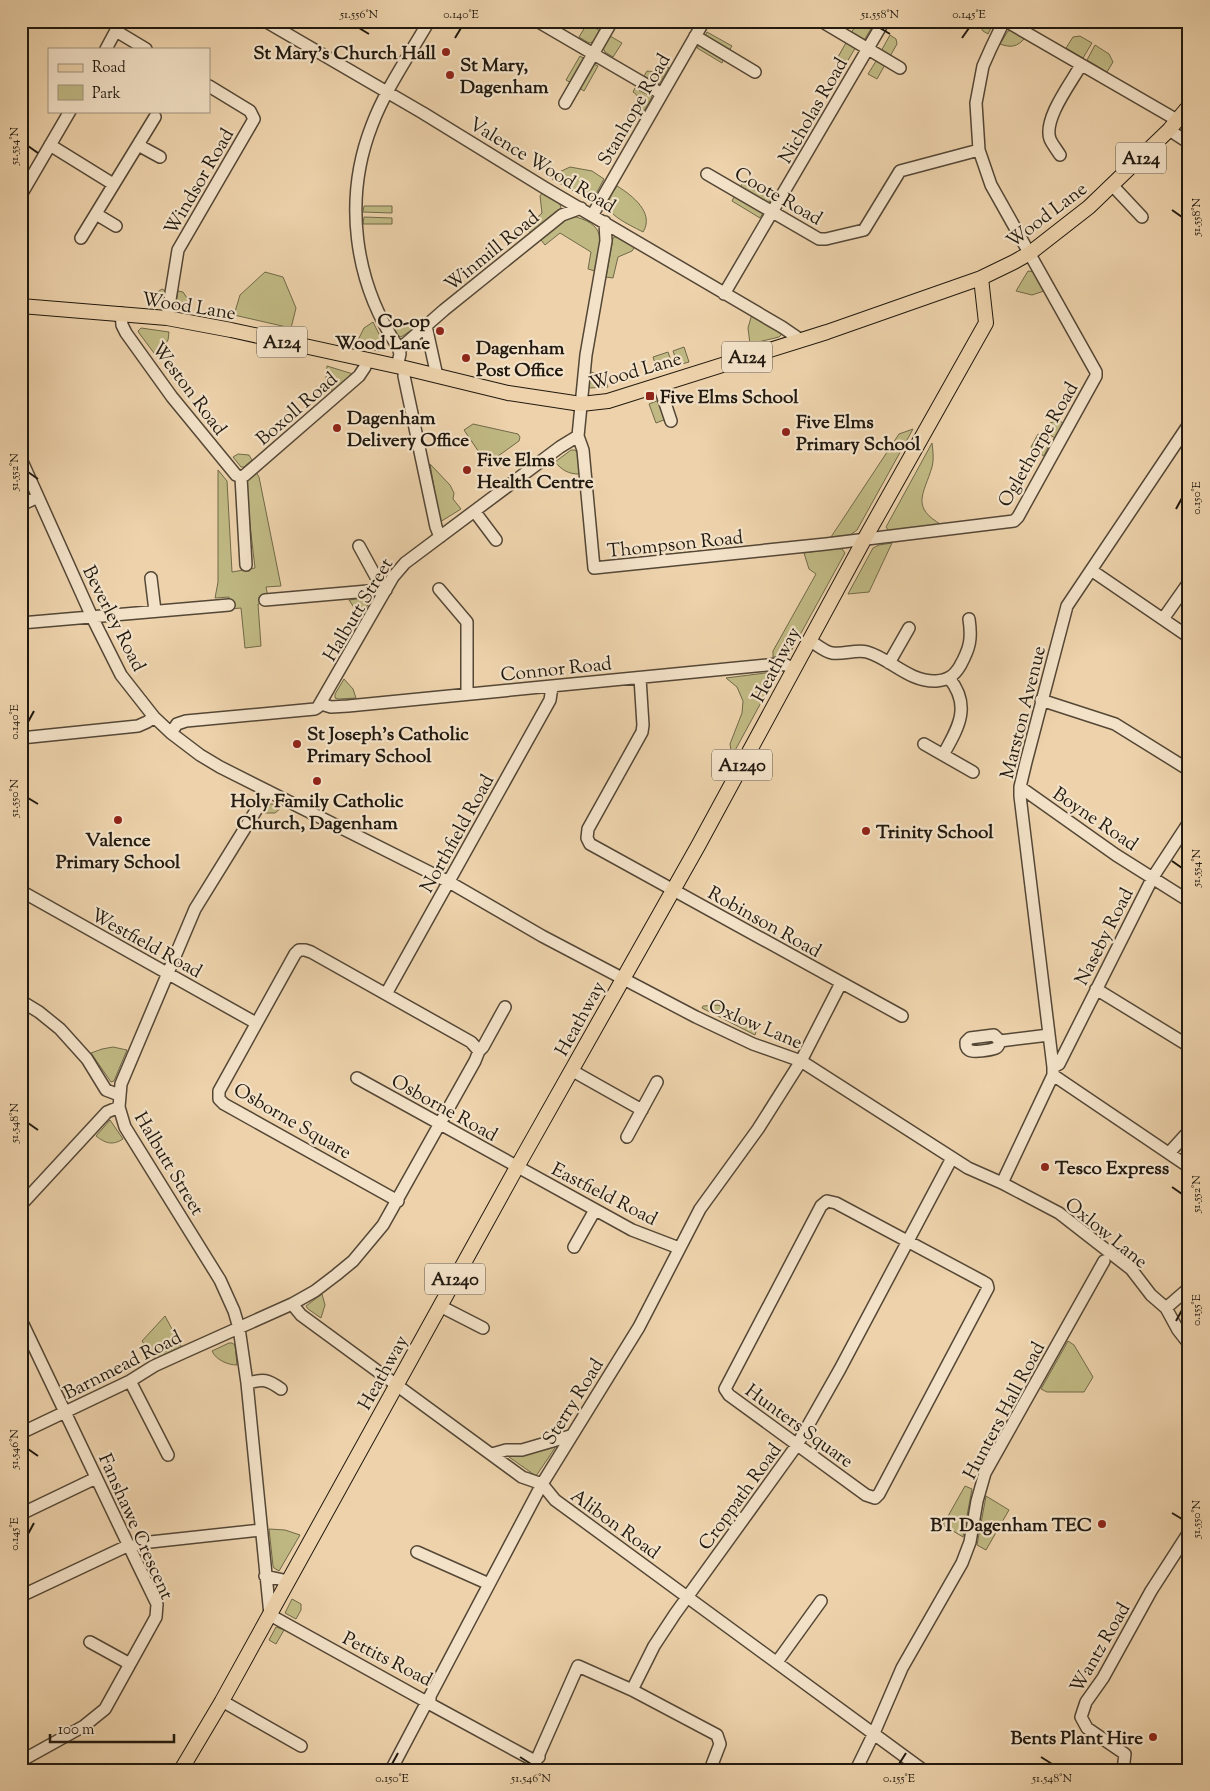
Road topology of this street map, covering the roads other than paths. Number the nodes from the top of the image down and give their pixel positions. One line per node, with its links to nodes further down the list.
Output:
1 (265, 21): 19 (street, Valence Wood Road)
2 (429, 21): 19 (street)
3 (537, 21): 14 (street)
4 (612, 21): 14 (street)
5 (704, 21): 10 (street, Stanhope Road)
6 (821, 21): 13 (street)
7 (884, 21): 13 (street, Nicholas Road)
8 (1006, 21): 15 (street); 29 (street)
9 (119, 26): 11 (street); 12 (street)
10 (695, 36): 17 (street); 20 (street, Stanhope Road)
11 (107, 48)
12 (145, 48)
13 (868, 48): 16 (street); 37 (street, Nicholas Road)
14 (594, 54): 20 (street); 21 (street)
15 (1082, 65): 25 (street); 30 (street)
16 (900, 68)
17 (755, 72)
18 (210, 87): 49 (street, Windsor Road)
19 (388, 92): 36 (street, Valence Wood Road); 52 (street)
20 (662, 94): 39 (street, Stanhope Road)
21 (565, 103)
22 (1189, 106): 25 (main road, Wood Lane / A124)
23 (69, 112): 27 (street)
24 (155, 117): 28 (street)
25 (1173, 125): 26 (street); 34 (main road, Wood Lane / A124)
26 (1189, 143)
27 (50, 145): 33 (street); 35 (street)
28 (138, 145): 31 (street); 33 (street)
29 (979, 150): 37 (street, Coote Road); 44 (street)
30 (1060, 156)
31 (160, 157)
32 (707, 174): 37 (street, Coote Road)
33 (114, 184): 38 (street)
34 (1113, 186): 40 (street); 44 (main road, Wood Lane / A124)
35 (21, 195)
36 (581, 208): 39 (street, Valence Wood Road); 50 (street, Winmill Road)
37 (772, 213): 46 (street, Nicholas Road)
38 (96, 214): 42 (street); 43 (street)
39 (593, 214): 41 (street, Valence Wood Road)
40 (1142, 217)
41 (605, 222): 46 (street, Valence Wood Road); 57 (street, Thompson Road)
42 (116, 226)
43 (81, 238)
44 (1030, 254): 45 (main road, Wood Lane / A124); 68 (street, Oglethorpe Road)
45 (981, 278): 51 (main road, Wood Lane / A124); 68 (main road, Heathway / A1240)
46 (724, 294): 51 (street, Valence Wood Road)
47 (21, 306): 48 (main road, Wood Lane / A124)
48 (121, 313): 49 (main road, Wood Lane / A124); 62 (street, Weston Road)
49 (167, 318): 53 (main road, Wood Lane / A124)
50 (426, 326): 52 (street, Winmill Road); 55 (street)
51 (801, 340): 56 (main road, Wood Lane / A124)
52 (398, 347): 54 (street)
53 (365, 360): 54 (main road, Wood Lane / A124); 62 (street, Boxoll Road)
54 (401, 367): 55 (main road, Wood Lane / A124); 66 (street)
55 (437, 376): 57 (main road, Wood Lane / A124)
56 (659, 385): 57 (main road, Wood Lane / A124); 58 (street)
57 (581, 404): 60 (street, Thompson Road)
58 (671, 421)
59 (1189, 424): 71 (street, Marston Avenue)
60 (578, 436): 65 (street, Halbutt Street); 68 (street, Thompson Road)
61 (21, 459): 63 (street, Beverley Road)
62 (241, 477): 70 (street)
63 (38, 497): 64 (street); 79 (street, Beverley Road)
64 (21, 505)
65 (475, 512): 66 (street, Halbutt Street); 67 (street)
66 (440, 536): 74 (street, Halbutt Street)
67 (496, 540)
68 (864, 540): 85 (main road, Heathway / A1240)
69 (359, 546): 74 (street)
70 (246, 565)
71 (1091, 570): 81 (street); 92 (street, Marston Avenue)
72 (151, 578): 78 (street)
73 (1189, 582): 81 (street)
74 (384, 589): 76 (street); 93 (street, Halbutt Street)
75 (439, 589): 91 (street)
76 (265, 600)
77 (229, 606): 78 (street)
78 (155, 611): 79 (street)
79 (92, 617): 82 (street); 94 (street, Beverley Road)
80 (969, 619): 89 (street)
81 (1163, 619): 84 (street)
82 (21, 623)
83 (909, 628): 86 (street)
84 (1189, 637)
85 (809, 640): 86 (street); 87 (main road, Heathway / A1240)
86 (889, 663): 89 (street)
87 (794, 669): 88 (street, Connor Road); 106 (main road, Heathway / A1240)
88 (640, 678): 90 (street, Connor Road); 106 (street, Robinson Road)
89 (949, 678): 98 (street)
90 (552, 687): 91 (street, Connor Road); 105 (street, Northfield Road)
91 (467, 694): 93 (street, Connor Road)
92 (1041, 700): 99 (street); 101 (street, Marston Avenue)
93 (321, 704): 95 (street)
94 (154, 717): 95 (street, Beverley Road); 96 (street)
95 (171, 733): 102 (street, Beverley Road)
96 (21, 738)
97 (924, 744): 98 (street)
98 (943, 755): 100 (street)
99 (1189, 770)
100 (973, 772)
101 (1020, 787): 104 (street, Boyne Road); 118 (street, Marston Avenue)
102 (268, 791): 105 (street, Oxlow Lane); 109 (street, Halbutt Street)
103 (1189, 822): 104 (street, Naseby Road)
104 (1153, 877): 108 (street, Boyne Road); 112 (street, Naseby Road)
105 (449, 882): 110 (street, Oxlow Lane); 113 (street, Northfield Road)
106 (673, 890): 110 (main road, Heathway / A1240); 111 (street, Robinson Road)
107 (21, 891): 109 (street, Westfield Road)
108 (1189, 901)
109 (168, 973): 117 (street, Westfield Road); 127 (street, Halbutt Street)
110 (622, 978): 122 (street, Oxlow Lane); 123 (main road, Heathway / A1240)
111 (840, 983): 116 (street, Robinson Road); 122 (street)
112 (1096, 989): 120 (street); 124 (street, Naseby Road)
113 (386, 994): 117 (street, Osborne Square); 121 (street, Osborne Square)
114 (21, 1001): 127 (street)
115 (504, 1007): 121 (street)
116 (902, 1016)
117 (256, 1023): 138 (street, Osborne Square)
118 (1049, 1035): 119 (street); 124 (street, Marston Avenue)
119 (1000, 1041)
120 (1189, 1046)
121 (479, 1050): 130 (street)
122 (801, 1061): 134 (street, Oxlow Lane); 143 (street, Sterry Road)
123 (571, 1070): 129 (street); 135 (main road, Heathway / A1240)
124 (1053, 1071): 133 (street); 137 (street)
125 (357, 1078): 130 (street, Osborne Road)
126 (658, 1082): 129 (street)
127 (119, 1095): 128 (street, Halbutt Street)
128 (119, 1107): 139 (street); 150 (street, Halbutt Street)
129 (642, 1110): 132 (street)
130 (440, 1124): 135 (street, Osborne Road); 138 (street)
131 (1189, 1131): 133 (street)
132 (628, 1137)
133 (1168, 1153): 136 (street)
134 (952, 1158): 137 (street, Oxlow Lane); 141 (street, Croppath Road)
135 (517, 1167): 140 (street, Eastfield Road); 147 (main road, Heathway / A1240)
136 (1189, 1167)
137 (1002, 1183): 148 (street, Oxlow Lane)
138 (398, 1201): 146 (street)
139 (21, 1205)
140 (595, 1210): 142 (street); 143 (street, Eastfield Road)
141 (908, 1241): 160 (street, Croppath Road); 160 (street, Hunters Square); 160 (street, Hunters Square)
142 (574, 1247)
143 (679, 1248): 159 (street, Sterry Road)
144 (1104, 1261): 183 (street, Hunters Hall Road)
145 (1189, 1288): 148 (street)
146 (292, 1304): 150 (street); 155 (street, Alibon Road)
147 (440, 1306): 151 (street); 155 (main road, Heathway / A1240)
148 (1166, 1308): 152 (street, Oxlow Lane)
149 (22, 1325): 157 (street, Fanshawe Crescent)
150 (239, 1328): 153 (street, Barnmead Road); 154 (street, Halbutt Street)
151 (483, 1328)
152 (1189, 1344)
153 (130, 1381): 157 (street, Barnmead Road); 162 (street)
154 (247, 1383): 156 (street); 166 (street, Halbutt Street)
155 (396, 1385): 161 (street, Alibon Road); 171 (main road, Heathway / A1240)
156 (281, 1389)
157 (66, 1412): 158 (street, Barnmead Road); 163 (street, Fanshawe Crescent)
158 (21, 1433)
159 (570, 1436): 161 (street); 164 (street, Sterry Road)
160 (797, 1444): 174 (street, Croppath Road)
161 (492, 1454): 164 (street, Alibon Road)
162 (168, 1455)
163 (96, 1478): 165 (street); 168 (street, Fanshawe Crescent)
164 (542, 1484): 172 (street, Sterry Road); 174 (street, Alibon Road)
165 (21, 1514)
166 (261, 1530): 168 (street); 170 (street, Halbutt Street)
167 (1189, 1532): 193 (street, Wantz Road)
168 (130, 1547): 173 (street); 179 (street, Fanshawe Crescent)
169 (417, 1552): 172 (street)
170 (265, 1576): 171 (street); 176 (street, Halbutt Street)
171 (288, 1581): 176 (main road, Heathway / A1240)
172 (489, 1584): 181 (street, Sterry Road)
173 (21, 1596)
174 (687, 1597): 178 (street, Alibon Road); 180 (street, Croppath Road)
175 (821, 1601): 178 (street)
176 (270, 1615): 181 (street, Pettits Road); 182 (main road, Heathway / A1240)
177 (90, 1642): 179 (street)
178 (777, 1662): 183 (street, Alibon Road)
179 (130, 1664): 186 (street, Fanshawe Crescent)
180 (632, 1690): 185 (street); 190 (street)
181 (430, 1698): 185 (street, Pettits Road); 188 (street, Sterry Road)
182 (222, 1701): 184 (street); 187 (main road, Heathway / A1240)
183 (874, 1733): 191 (street, Hunters Hall Road); 192 (street, Alibon Road)
184 (301, 1746)
185 (539, 1757): 189 (street)
186 (21, 1761)
187 (181, 1770)
188 (391, 1770)
189 (532, 1770)
190 (710, 1770)
191 (856, 1770)
192 (924, 1770)
193 (1123, 1770)

